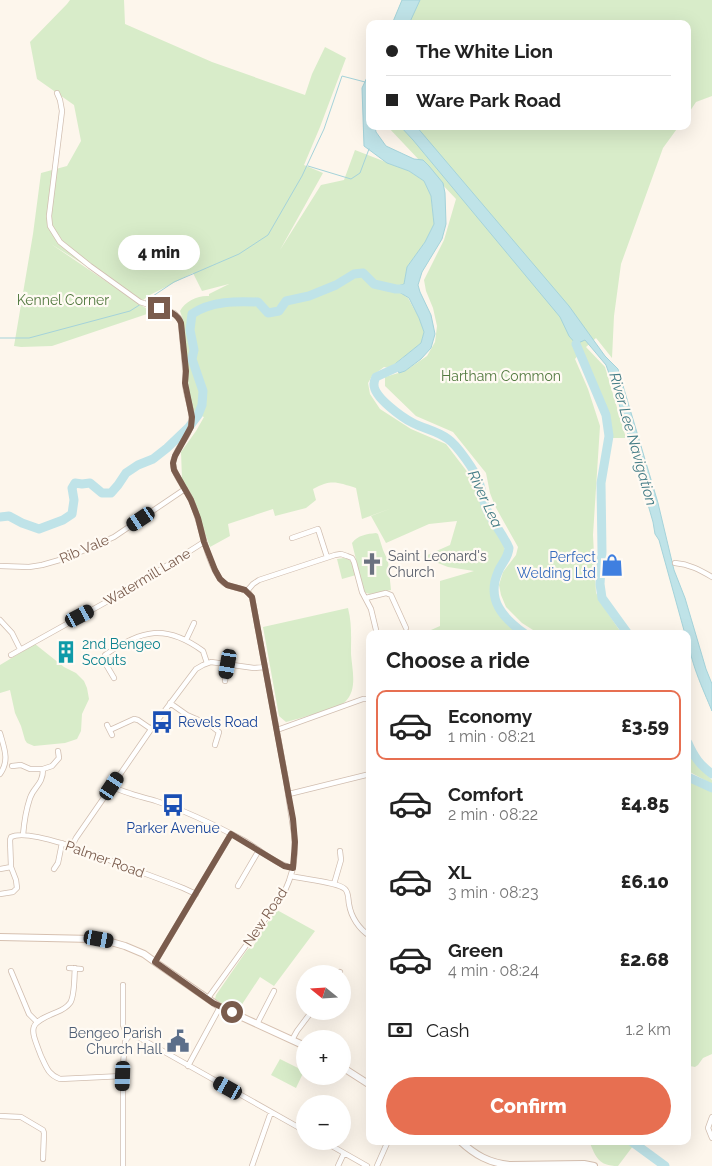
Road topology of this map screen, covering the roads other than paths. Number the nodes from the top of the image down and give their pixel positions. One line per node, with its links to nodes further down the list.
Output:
1 (57, 93): 2 (street)
2 (185, 489): 4 (street); 7 (street, Rib Vale)
3 (292, 538): 5 (street)
4 (204, 542): 9 (street); 16 (street, Watermill Lane)
5 (327, 557): 9 (street); 10 (street)
6 (675, 563): 8 (street)
7 (0, 566)
8 (712, 577)
9 (247, 591): 20 (street, New Road)
10 (366, 598): 13 (street); 14 (street)
11 (0, 620): 16 (street)
12 (194, 623): 15 (street)
13 (406, 628)
14 (376, 630)
15 (186, 640): 18 (street); 21 (street)
16 (20, 649): 17 (street, Watermill Lane)
17 (11, 655)
18 (207, 662): 19 (street); 24 (street)
19 (228, 664): 20 (street); 22 (street)
20 (266, 667): 27 (street, New Road)
21 (114, 678)
22 (225, 681)
23 (366, 699): 27 (street)
24 (170, 703): 26 (street); 29 (street)
25 (107, 725): 26 (street)
26 (151, 729): 35 (street)
27 (277, 730): 36 (street, New Road)
28 (0, 733): 33 (street)
29 (215, 745)
30 (58, 750): 32 (street)
31 (12, 766): 32 (street)
32 (43, 769): 38 (street)
33 (0, 774)
34 (366, 775): 36 (street)
35 (112, 786): 37 (street); 40 (street)
36 (289, 794): 44 (street, New Road)
37 (231, 834): 41 (street); 51 (street)
38 (23, 835): 39 (street, Palmer Road); 43 (street, Palmer Road)
39 (62, 843): 40 (street, Palmer Road); 46 (street)
40 (72, 846): 51 (street, Palmer Road)
41 (259, 850): 44 (street); 49 (street)
42 (340, 851): 48 (street)
43 (12, 867): 45 (street); 50 (street)
44 (293, 868): 47 (street, New Road)
45 (0, 869)
46 (54, 870)
47 (291, 876): 48 (street); 59 (street, New Road)
48 (334, 884): 52 (street)
49 (238, 886)
50 (0, 894)
51 (196, 894): 54 (street)
52 (366, 933)
53 (0, 937): 54 (main road)
54 (155, 962): 59 (main road)
55 (69, 968): 62 (street)
56 (11, 970): 62 (street)
57 (124, 986): 64 (street)
58 (274, 991): 63 (street)
59 (208, 998): 60 (main road)
60 (220, 1007): 63 (main road); 67 (street)
61 (305, 1020): 65 (street)
62 (37, 1022): 69 (street)
63 (257, 1024): 65 (main road)
64 (128, 1037): 67 (street); 69 (street)
65 (292, 1040): 66 (main road)
66 (296, 1042)
67 (188, 1066): 71 (street)
68 (351, 1073): 70 (main road)
69 (123, 1076): 81 (street)
70 (366, 1082)
71 (271, 1112): 74 (street); 82 (street)
72 (0, 1116): 80 (street)
73 (712, 1117): 75 (street)
74 (296, 1126)
75 (712, 1138)
76 (386, 1145): 85 (street)
77 (464, 1145): 86 (main road)
78 (340, 1150): 79 (street)
79 (344, 1152): 83 (street); 84 (street)
80 (43, 1159)
81 (123, 1166)
82 (252, 1166)
83 (338, 1166)
84 (366, 1166)
85 (377, 1166)
86 (594, 1166)

